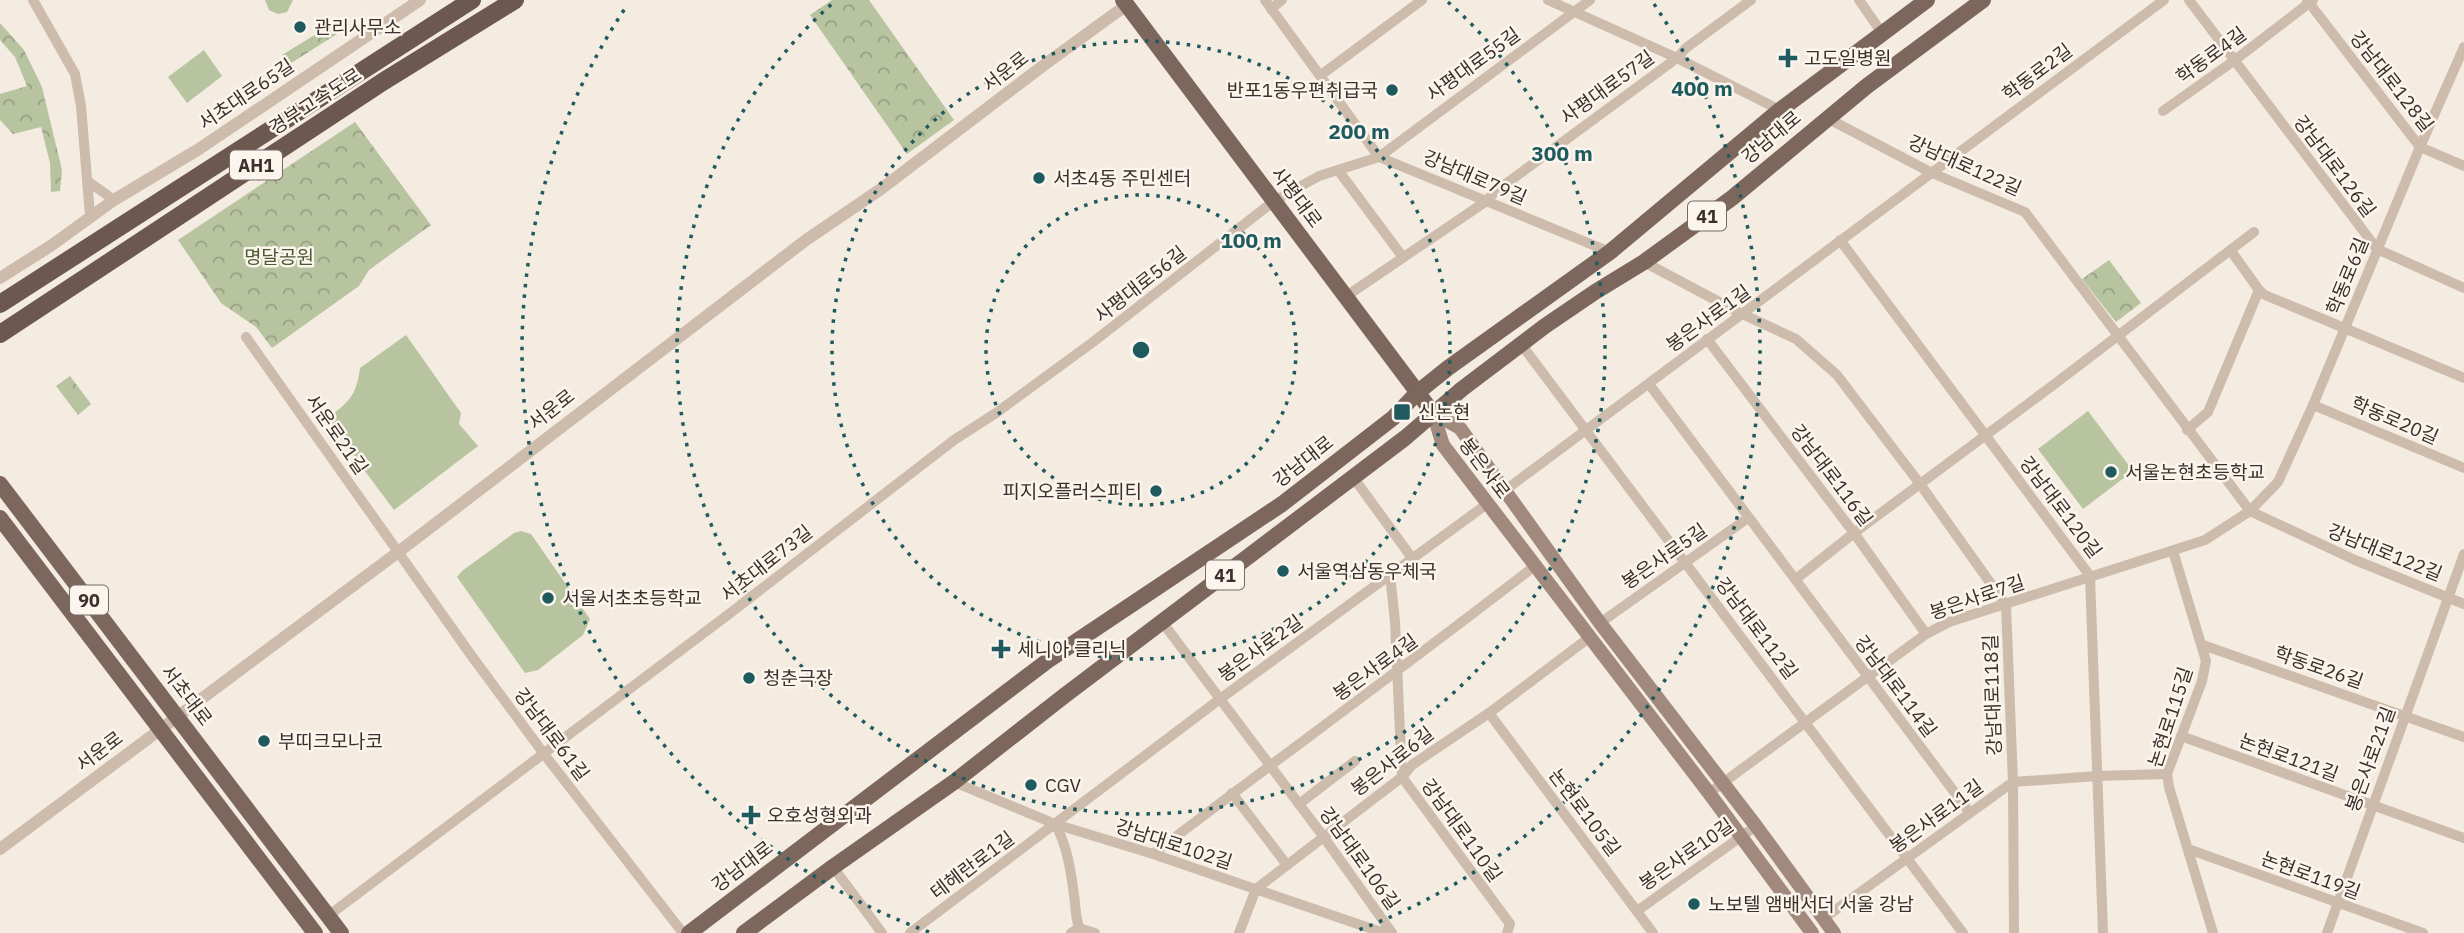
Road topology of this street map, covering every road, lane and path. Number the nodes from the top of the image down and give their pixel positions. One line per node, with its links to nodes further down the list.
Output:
1 (33, 0): 32 (street)
2 (420, 0): 33 (street, 서초대로65길)
3 (472, 0): 48 (highway, 경부고속도로 / AH1)
4 (515, 0): 51 (highway, 경부고속도로 / AH1)
5 (1282, 0): 17 (street)
6 (1422, 0): 23 (street)
7 (1548, 0): 18 (street)
8 (1590, 0): 18 (street, 사평대로55길)
9 (1751, 0): 21 (street, 사평대로57길)
10 (1859, 0): 19 (street)
11 (1927, 0): 19 (main road, 강남대로 / 41)
12 (1983, 0): 26 (main road, 강남대로 / 41)
13 (2164, 0): 31 (street, 학동로2길)
14 (2189, 0): 22 (street, 강남대로126길)
15 (1128, 1): 34 (main road, 사평대로); 76 (street, 서운로)
16 (2310, 1): 22 (street, 학동로4길); 27 (street, 강남대로128길)
17 (1268, 4): 23 (street)
18 (1574, 12): 21 (street); 28 (street, 사평대로55길)
19 (1882, 33): 24 (main road, 강남대로 / 41)
20 (2464, 47): 27 (street, 학동로6길)
21 (1677, 58): 24 (street); 35 (street, 사평대로57길)
22 (2235, 60): 25 (street, 학동로4길); 39 (street, 강남대로126길)
23 (1321, 75): 28 (street)
24 (1780, 110): 41 (main road, 강남대로 / 41)
25 (2163, 111)
26 (1827, 118): 31 (street, 강남대로122길); 43 (main road, 강남대로 / 41)
27 (2420, 147): 29 (street, 강남대로128길); 39 (street, 학동로6길)
28 (1379, 156): 30 (street, 사평대로55길); 35 (street, 강남대로79길)
29 (2464, 166)
30 (1338, 170): 34 (street, 사평대로55길); 42 (street)
31 (1932, 173): 38 (street, 봉은사로1길); 52 (street, 강남대로122길)
32 (89, 182): 33 (street); 36 (street)
33 (114, 200): 36 (street, 서초대로65길)
34 (1274, 201): 47 (main road, 사평대로); 55 (street, 사평대로56길)
35 (1485, 202): 41 (street, 강남대로79길); 42 (street, 사평대로57길)
36 (90, 216): 44 (street, 서초대로65길)
37 (2254, 232): 40 (street)
38 (1840, 240): 49 (street, 봉은사로1길); 64 (street, 강남대로120길)
39 (2377, 249): 45 (street, 강남대로126길); 50 (street, 학동로6길)
40 (2231, 251): 46 (street); 52 (street)
41 (1610, 252): 59 (main road, 강남대로 / 41)
42 (1402, 256): 47 (street, 사평대로57길)
43 (1644, 262): 49 (street); 56 (main road, 강남대로 / 41)
44 (1, 277)
45 (2464, 288)
46 (2259, 290): 50 (street); 63 (street)
47 (1345, 297): 59 (main road, 사평대로)
48 (0, 304)
49 (1740, 313): 54 (street, 봉은사로1길); 68 (street)
50 (2345, 328): 57 (street); 60 (street, 학동로6길)
51 (0, 334)
52 (2118, 336): 63 (street, 강남대로122길); 64 (street)
53 (246, 337): 76 (street, 서운로21길)
54 (1707, 339): 58 (street, 봉은사로1길); 74 (street, 강남대로116길)
55 (1093, 342): 103 (street, 서초대로73길)
56 (1521, 344): 61 (main road, 강남대로 / 41); 62 (street, 강남대로112길)
57 (2464, 378)
58 (1649, 384): 62 (street, 봉은사로1길); 72 (street, 강남대로114길)
59 (1418, 392): 61 (main road, 사평대로); 137 (main road, 강남대로 / 41)
60 (2313, 405): 65 (street, 학동로20길); 71 (street, 학동로6길)
61 (1433, 413): 66 (main road, 강남대로 / 41); 69 (main road, 봉은사로); 70 (main road, 봉은사로)
62 (1587, 430): 69 (street, 봉은사로1길); 80 (street, 강남대로112길)
63 (2187, 430): 71 (street, 강남대로122길)
64 (1986, 436): 68 (street); 83 (street, 강남대로120길)
65 (2464, 468)
66 (1353, 477): 79 (street); 88 (main road, 강남대로 / 41)
67 (0, 484): 98 (main road, 서초대로 / 90)
68 (1920, 484): 74 (street); 87 (street)
69 (1504, 491): 89 (main road, 봉은사로)
70 (1487, 504): 79 (street, 봉은사로2길); 81 (main road, 봉은사로)
71 (2250, 511): 77 (street, 봉은사로7길); 85 (street, 강남대로122길)
72 (1748, 517): 80 (street, 봉은사로5길); 84 (street, 강남대로114길)
73 (0, 518): 75 (main road, 90)
74 (1854, 533): 84 (street); 90 (street, 강남대로116길)
75 (6, 536): 100 (main road, 90)
76 (399, 551): 98 (street, 서운로); 103 (street, 강남대로61길)
77 (2173, 551): 83 (street, 봉은사로7길); 92 (street, 논현로115길)
78 (2464, 554): 85 (street, 봉은사로21길)
79 (1412, 558): 82 (street, 봉은사로2길)
80 (1686, 562): 89 (street, 봉은사로5길); 99 (street, 강남대로112길)
81 (1536, 565): 91 (main road, 봉은사로); 93 (street, 봉은사로4길)
82 (1390, 574): 93 (street, 강남대로110길); 95 (street, 봉은사로2길)
83 (2090, 576): 87 (street, 봉은사로7길); 107 (street, 강남대로120길)
84 (1796, 579): 94 (street, 강남대로114길)
85 (2447, 597): 86 (street, 강남대로122길); 97 (street, 봉은사로21길)
86 (2464, 604)
87 (2006, 605): 90 (street, 봉은사로7길); 110 (street, 강남대로118길)
88 (1163, 623): 95 (street, 강남대로106길); 109 (main road, 강남대로 / 41)
89 (1600, 623): 111 (main road, 봉은사로)
90 (1926, 634): 94 (street, 봉은사로7길)
91 (1590, 636): 96 (street, 봉은사로6길); 113 (main road, 봉은사로)
92 (2203, 645): 97 (street, 학동로26길); 101 (street, 논현로115길)
93 (1397, 673): 105 (street, 봉은사로4길); 108 (street, 강남대로110길)
94 (1867, 677): 99 (street, 봉은사로7길); 116 (street, 강남대로114길)
95 (1220, 699): 105 (street, 강남대로106길); 117 (street, 봉은사로2길)
96 (1489, 713): 108 (street, 봉은사로6길); 130 (street, 논현로105길)
97 (2404, 716): 102 (street, 학동로26길); 115 (street, 봉은사로21길)
98 (177, 717): 100 (street, 서운로); 131 (main road, 서초대로 / 90)
99 (1806, 723): 111 (street, 봉은사로7길); 125 (street, 강남대로112길)
100 (160, 729): 122 (street, 서운로); 133 (main road, 90)
101 (2181, 736): 106 (street, 논현로115길); 115 (street, 논현로121길)
102 (2464, 737)
103 (544, 754): 131 (street, 서초대로73길); 136 (street, 강남대로61길)
104 (1355, 761): 114 (street, 강남대로106길)
105 (1270, 764): 112 (street, 봉은사로4길); 114 (street, 강남대로106길)
106 (2167, 774): 107 (street, 봉은사로11길); 123 (street, 논현로115길)
107 (2097, 776): 110 (street, 봉은사로11길); 151 (street, 강남대로120길)
108 (1402, 777): 119 (street, 봉은사로6길); 145 (street, 강남대로110길)
109 (954, 782): 117 (street, 강남대로102길); 127 (main road, 강남대로 / 41)
110 (2013, 782): 116 (street, 봉은사로11길); 150 (street, 강남대로118길)
111 (1722, 783): 113 (street, 봉은사로7길); 118 (main road, 봉은사로)
112 (1232, 793): 124 (street, 봉은사로4길); 126 (street)
113 (1709, 793): 120 (main road, 봉은사로)
114 (1299, 804): 119 (street, 강남대로106길)
115 (2372, 805): 121 (street, 논현로121길); 129 (street, 봉은사로21길)
116 (1970, 813): 125 (street, 봉은사로11길)
117 (1055, 824): 124 (street, 강남대로102길); 134 (street); 140 (street, 테헤란로1길)
118 (1756, 827): 120 (street, 봉은사로10길); 132 (main road, 봉은사로)
119 (1323, 836): 126 (street, 봉은사로6길); 144 (street, 강남대로106길)
120 (1741, 837): 130 (street, 봉은사로10길); 147 (main road, 봉은사로)
121 (2464, 838)
122 (0, 849)
123 (2188, 849): 129 (street, 논현로119길); 152 (street, 논현로115길)
124 (1153, 854): 128 (street, 강남대로102길)
125 (1908, 859): 132 (street, 봉은사로11길); 149 (street, 강남대로112길)
126 (1287, 865): 128 (street, 봉은사로6길)
127 (833, 867): 138 (main road, 강남대로 / 41); 139 (street)
128 (1256, 889): 142 (street); 143 (street, 강남대로102길)
129 (2337, 903): 153 (street, 봉은사로21길); 154 (street, 논현로119길)
130 (1637, 911): 146 (street, 논현로105길)
131 (328, 916): 135 (main road, 서초대로 / 90)
132 (1823, 919): 148 (main road, 봉은사로)
133 (308, 930)
134 (1077, 931): 141 (street)
135 (341, 933)
136 (683, 933)
137 (689, 933)
138 (744, 933)
139 (883, 933)
140 (910, 933)
141 (1095, 933)
142 (1239, 933)
143 (1384, 933)
144 (1392, 933)
145 (1507, 933)
146 (1653, 933)
147 (1812, 933)
148 (1834, 933)
149 (1963, 933)
150 (2014, 933)
151 (2103, 933)
152 (2213, 933)
153 (2327, 933)
154 (2423, 933)

